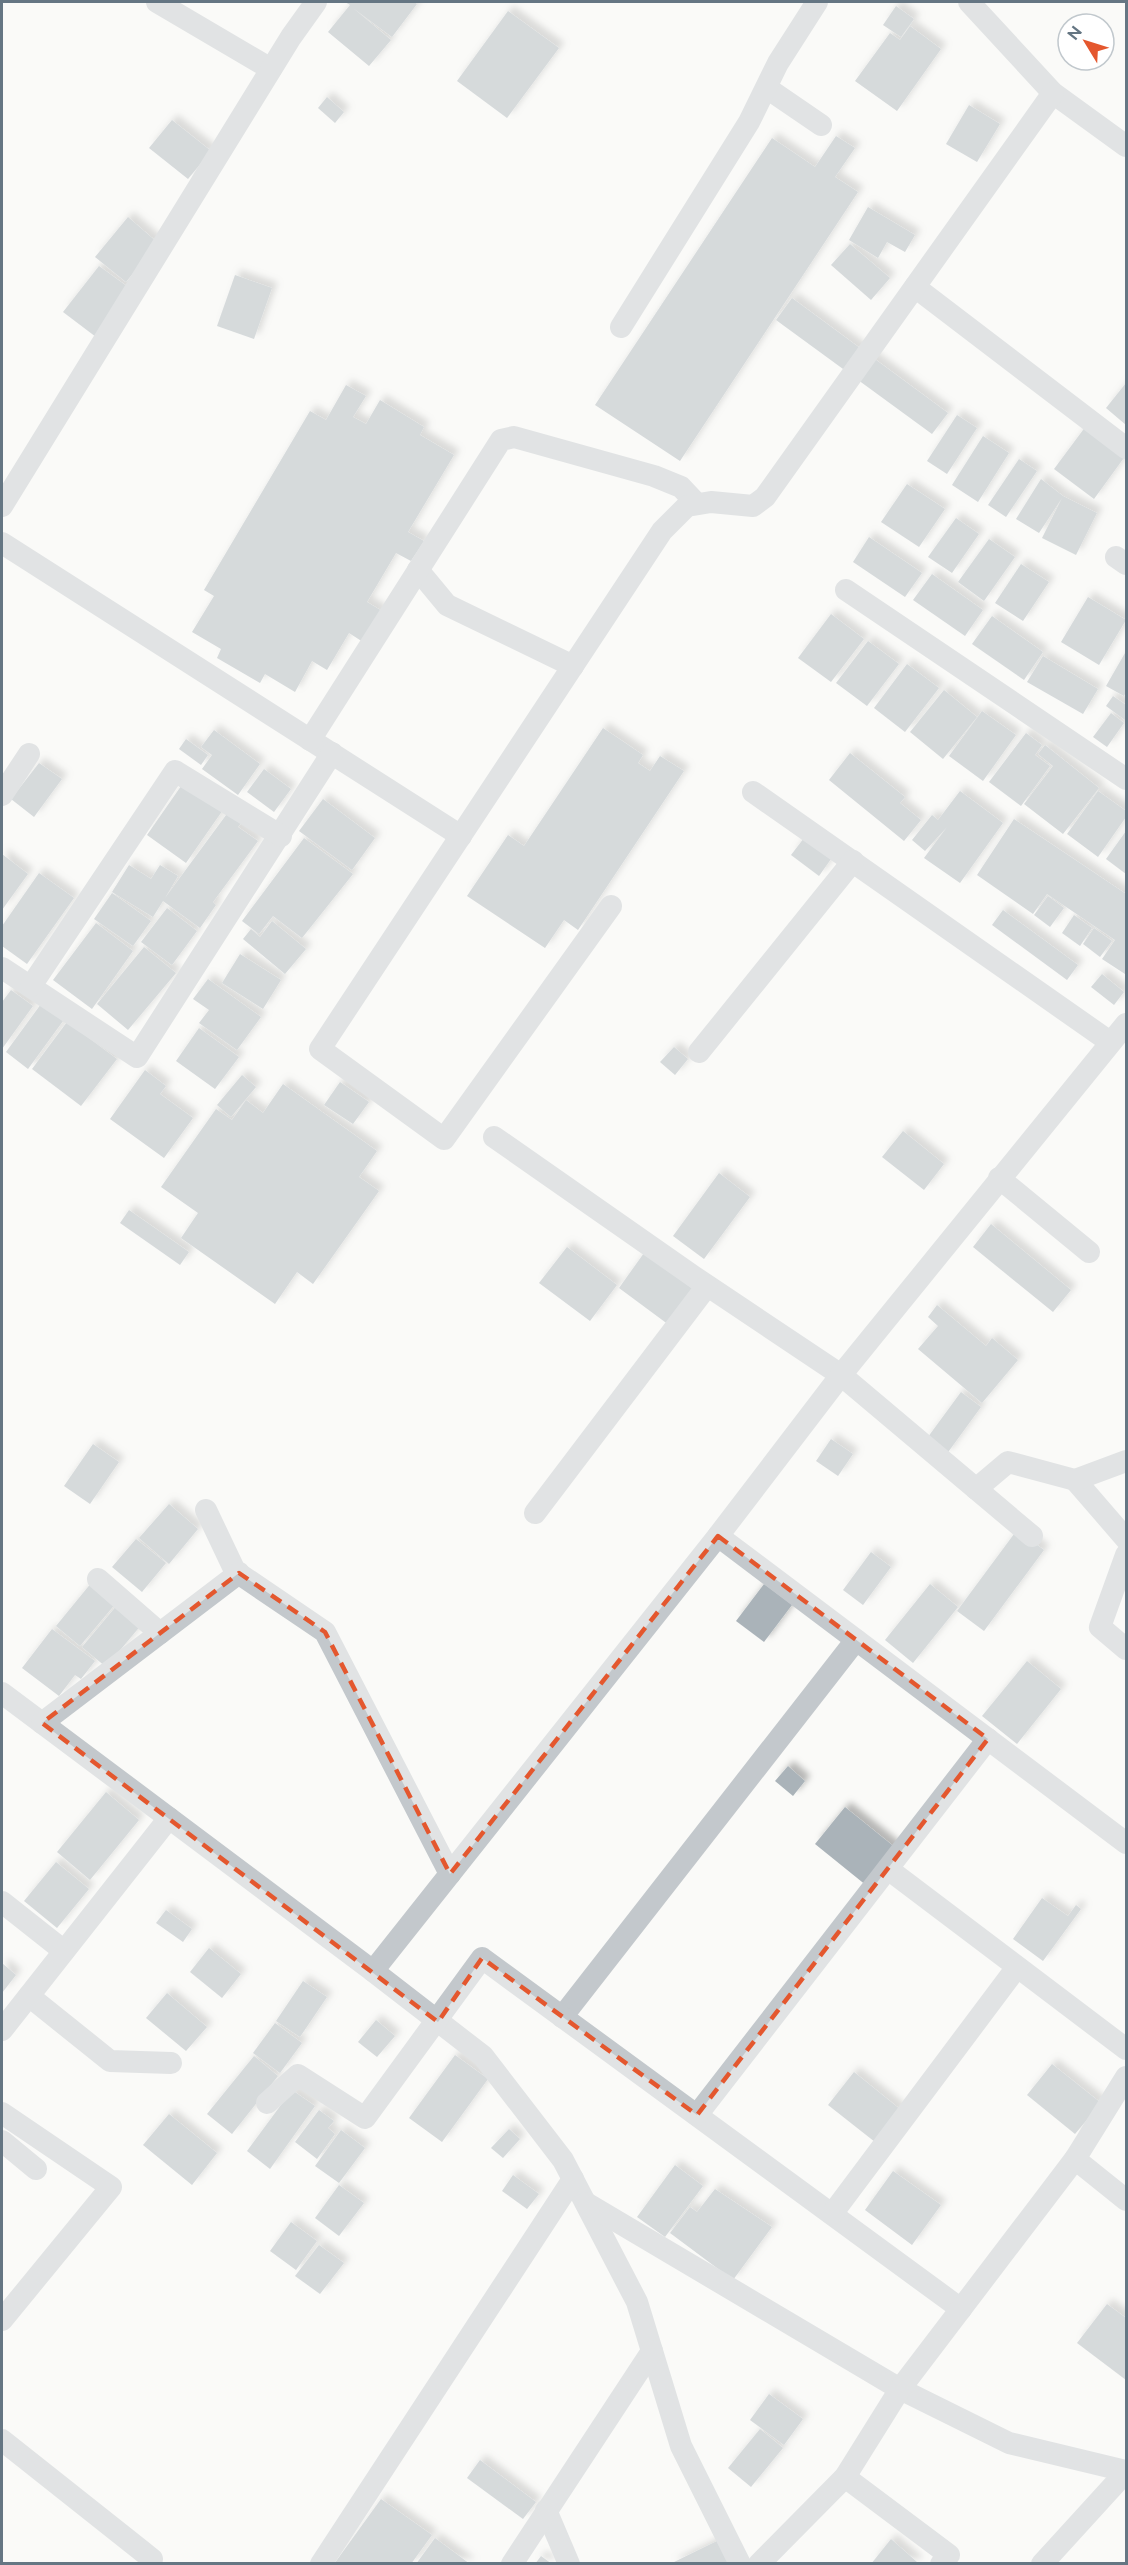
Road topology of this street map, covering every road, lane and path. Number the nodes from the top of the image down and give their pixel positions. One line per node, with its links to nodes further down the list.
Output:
1 (157, 2): 5 (street)
2 (316, 2): 5 (street)
3 (817, 2): 6 (street)
4 (969, 2): 7 (street)
5 (271, 69): 14 (street)
6 (767, 88): 8 (street); 11 (street)
7 (1053, 93): 9 (street); 10 (street)
8 (821, 125)
9 (1126, 146)
10 (915, 287): 12 (street); 13 (street)
11 (621, 327)
12 (1126, 448)
13 (697, 504): 16 (street); 18 (street)
14 (2, 506)
15 (2, 543): 19 (street)
16 (417, 570): 18 (street); 19 (street)
17 (846, 590): 22 (street)
18 (573, 666): 26 (street)
19 (310, 740): 20 (street)
20 (332, 753): 25 (street); 26 (street)
21 (29, 754): 24 (street)
22 (1126, 779)
23 (753, 792): 27 (street)
24 (2, 795)
25 (280, 836): 30 (street); 30 (street)
26 (461, 836): 28 (street)
27 (853, 861): 32 (street); 33 (street)
28 (611, 906)
29 (2, 968): 30 (street)
30 (31, 986)
31 (1126, 1024): 32 (street)
32 (1110, 1042): 35 (street)
33 (699, 1052)
34 (494, 1137): 37 (street)
35 (999, 1178): 36 (street); 38 (street)
36 (1089, 1252)
37 (708, 1286): 38 (street); 43 (street)
38 (841, 1375): 41 (street); 44 (street)
39 (1126, 1461): 40 (street)
40 (1075, 1480): 41 (street); 46 (street)
41 (976, 1489): 45 (street)
42 (206, 1510): 48 (street)
43 (534, 1513)
44 (718, 1536): 51 (street); 59 (street)
45 (1032, 1536)
46 (1126, 1539)
47 (1126, 1556): 52 (street)
48 (239, 1574): 50 (street); 59 (street)
49 (98, 1579): 50 (street)
50 (160, 1633): 54 (street)
51 (856, 1640): 55 (street); 65 (street)
52 (1126, 1649)
53 (2, 1693): 54 (street)
54 (42, 1723): 56 (street)
55 (988, 1739): 57 (street); 58 (street)
56 (169, 1818): 61 (street); 63 (street)
57 (1123, 1834)
58 (888, 1869): 62 (street); 73 (street)
59 (450, 1874): 63 (street)
60 (2, 1902): 61 (street)
61 (64, 1951): 64 (street)
62 (1017, 1967): 68 (street); 80 (street)
63 (373, 1971): 66 (street)
64 (29, 1996): 67 (street); 69 (street)
65 (562, 2017): 66 (street); 73 (street)
66 (438, 2022): 71 (street); 77 (street)
67 (2, 2030)
68 (1126, 2049)
69 (171, 2063)
70 (1126, 2077): 75 (street)
71 (267, 2103)
72 (2, 2113): 82 (street)
73 (697, 2115): 80 (street)
74 (2, 2141): 76 (street)
75 (1075, 2159): 78 (street); 81 (street)
76 (36, 2169)
77 (573, 2179): 79 (street); 90 (street)
78 (1126, 2200)
79 (585, 2202): 83 (street); 84 (street)
80 (832, 2214): 81 (street)
81 (961, 2309): 84 (street)
82 (2, 2320)
83 (652, 2351): 88 (street); 93 (street)
84 (900, 2389): 86 (street); 87 (street)
85 (2, 2440): 89 (street)
86 (1126, 2471): 96 (street)
87 (845, 2477): 94 (street); 95 (street)
88 (546, 2510): 91 (street); 92 (street)
89 (152, 2559)
90 (321, 2564)
91 (512, 2564)
92 (569, 2564)
93 (740, 2564)
94 (759, 2564)
95 (941, 2564)
96 (1042, 2564)

